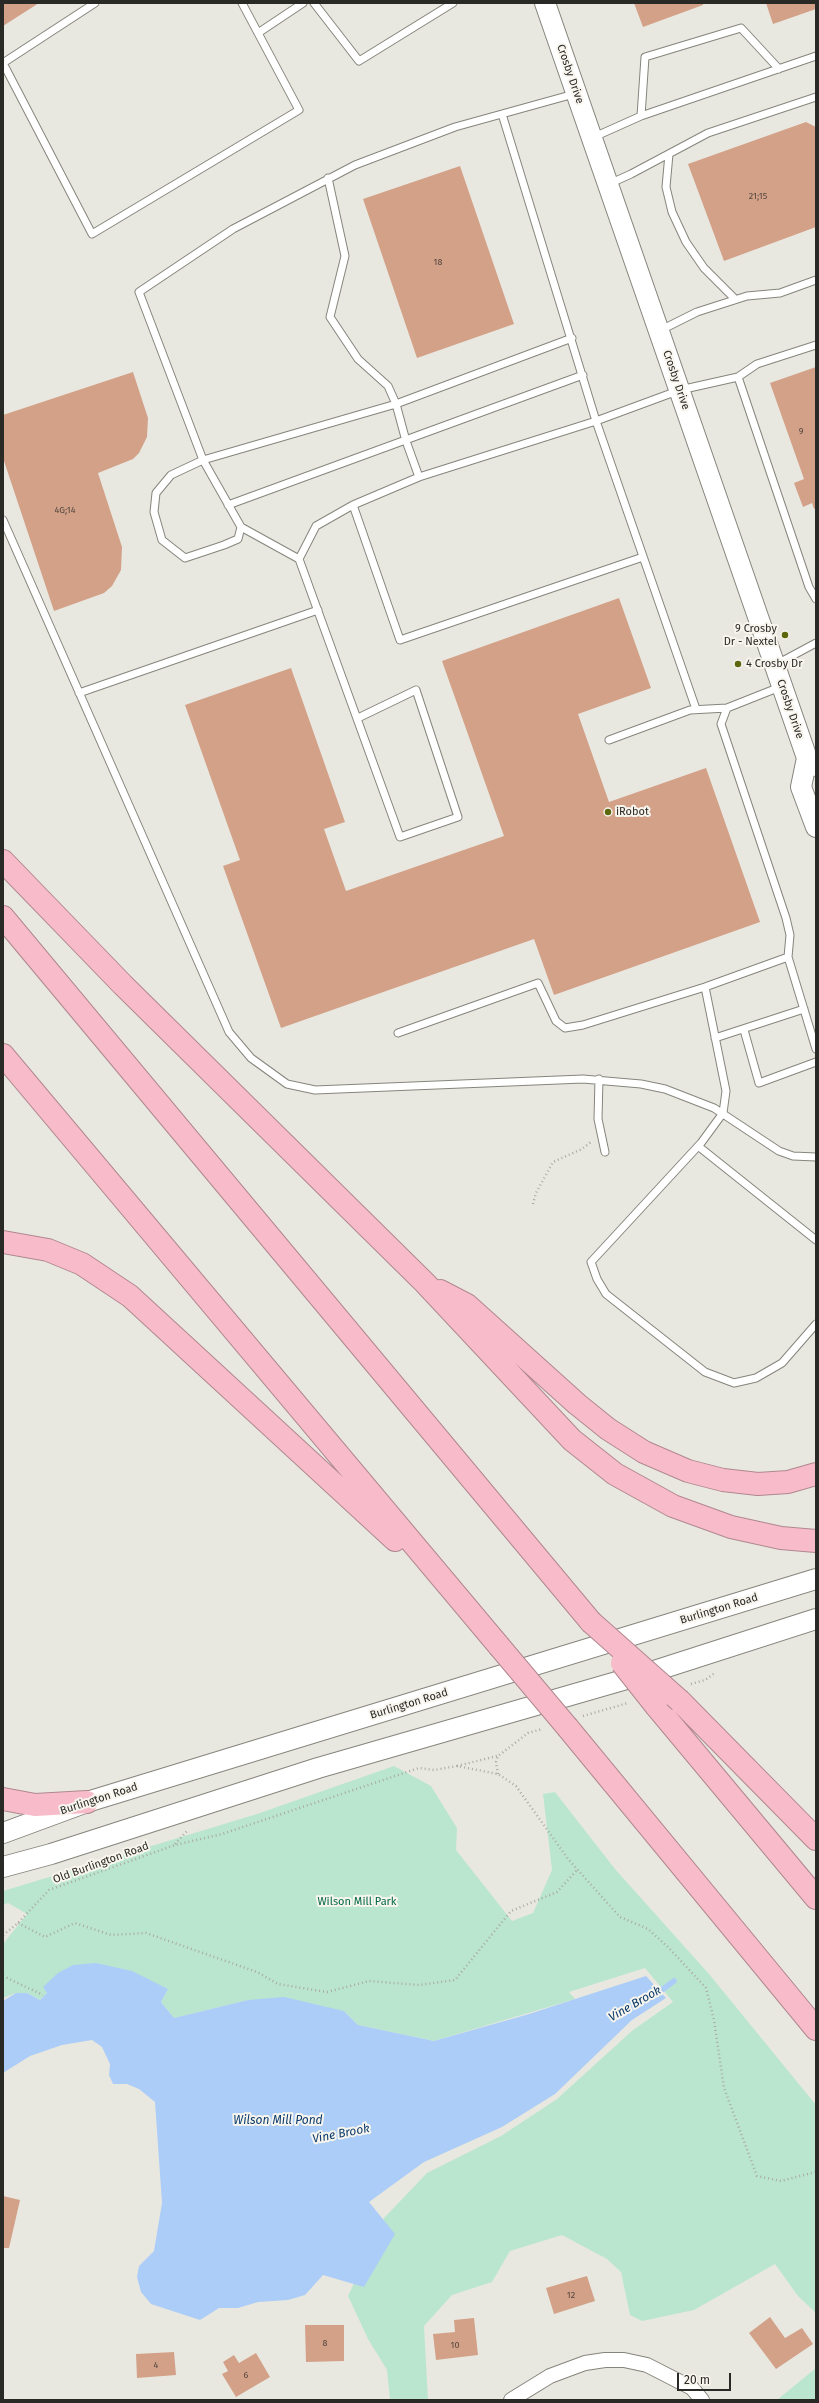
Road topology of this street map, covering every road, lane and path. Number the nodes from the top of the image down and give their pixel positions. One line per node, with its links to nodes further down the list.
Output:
1 (95, 3): 7 (lane)
2 (242, 3): 8 (lane)
3 (303, 3): 8 (lane)
4 (314, 3): 5 (lane)
5 (453, 3)
6 (545, 3): 12 (main road, Crosby Drive)
7 (85, 6): 10 (lane)
8 (258, 33): 10 (lane)
9 (816, 56): 11 (lane)
10 (3, 63)
11 (779, 69): 15 (lane); 15 (lane)
12 (576, 93): 14 (lane); 16 (main road, Crosby Drive)
13 (816, 97): 17 (lane)
14 (502, 114): 18 (lane); 23 (lane)
15 (641, 116): 16 (lane)
16 (592, 138): 19 (main road, Crosby Drive)
17 (669, 154): 19 (lane); 21 (lane)
18 (328, 178): 28 (lane); 31 (lane)
19 (608, 184): 22 (main road, Crosby Drive)
20 (816, 280): 21 (lane)
21 (735, 299): 22 (lane)
22 (659, 331): 27 (main road, Crosby Drive)
23 (572, 338): 25 (lane); 28 (lane)
24 (816, 345): 26 (lane)
25 (583, 375): 29 (lane); 30 (lane)
26 (738, 377): 27 (lane); 39 (lane)
27 (680, 390): 29 (lane); 42 (main road, Crosby Drive)
28 (396, 404): 30 (lane); 31 (lane)
29 (596, 421): 32 (lane); 37 (lane)
30 (406, 441): 32 (lane); 33 (lane)
31 (203, 460): 33 (lane); 36 (lane)
32 (419, 477): 34 (lane)
33 (228, 505): 36 (lane)
34 (353, 505): 37 (lane); 38 (lane)
35 (3, 520): 44 (lane)
36 (241, 527): 38 (lane)
37 (644, 557): 46 (lane)
38 (298, 559): 40 (lane)
39 (816, 599)
40 (318, 610): 44 (lane); 47 (lane)
41 (816, 643): 42 (lane)
42 (775, 665): 43 (main road, Crosby Drive)
43 (782, 686): 45 (lane); 49 (main road, Crosby Drive)
44 (79, 693): 62 (lane)
45 (727, 708): 46 (lane); 53 (lane)
46 (696, 709): 48 (lane)
47 (358, 718): 47 (lane)
48 (609, 740)
49 (813, 759): 50 (main road, Crosby Drive)
50 (816, 828)
51 (3, 861): 71 (highway)
52 (3, 917): 78 (highway)
53 (788, 957): 54 (lane); 55 (lane)
54 (705, 986): 57 (lane); 58 (lane)
55 (804, 1009): 56 (lane); 59 (lane)
56 (744, 1030): 58 (lane); 61 (lane)
57 (398, 1034)
58 (715, 1038): 63 (lane)
59 (816, 1049)
60 (3, 1055): 76 (highway)
61 (816, 1062)
62 (599, 1080): 63 (lane); 64 (lane)
63 (723, 1113): 65 (lane); 67 (lane)
64 (602, 1136): 66 (lane); 68 (path)
65 (698, 1146): 69 (lane); 72 (lane)
66 (605, 1152)
67 (816, 1157)
68 (533, 1204)
69 (816, 1240)
70 (3, 1242): 76 (highway)
71 (425, 1283): 73 (highway); 74 (highway)
72 (816, 1324)
73 (816, 1474)
74 (816, 1541)
75 (816, 1579): 86 (main road, Burlington Road)
76 (467, 1608): 80 (highway, bridge)
77 (816, 1619): 91 (main road)
78 (591, 1622): 89 (highway, bridge); 93 (highway, bridge)
79 (632, 1702): 80 (path)
80 (574, 1723): 98 (highway)
81 (543, 1728): 82 (path)
82 (498, 1756): 83 (path, Old Burlington Road); 84 (path)
83 (457, 1766): 84 (path); 90 (path, Old Burlington Road)
84 (498, 1774): 92 (path)
85 (3, 1799): 86 (highway)
86 (87, 1802): 88 (main road, Burlington Road)
87 (190, 1828): 90 (path)
88 (3, 1833)
89 (816, 1839)
90 (175, 1845): 94 (path, Old Burlington Road)
91 (3, 1867)
92 (577, 1870): 94 (path); 99 (path)
93 (816, 1898)
94 (18, 1923): 95 (path, Old Burlington Road)
95 (3, 1935)
96 (3, 1976): 97 (path)
97 (43, 1995)
98 (816, 2029)
99 (816, 2172)
100 (511, 2400): 101 (street)
101 (702, 2400)

